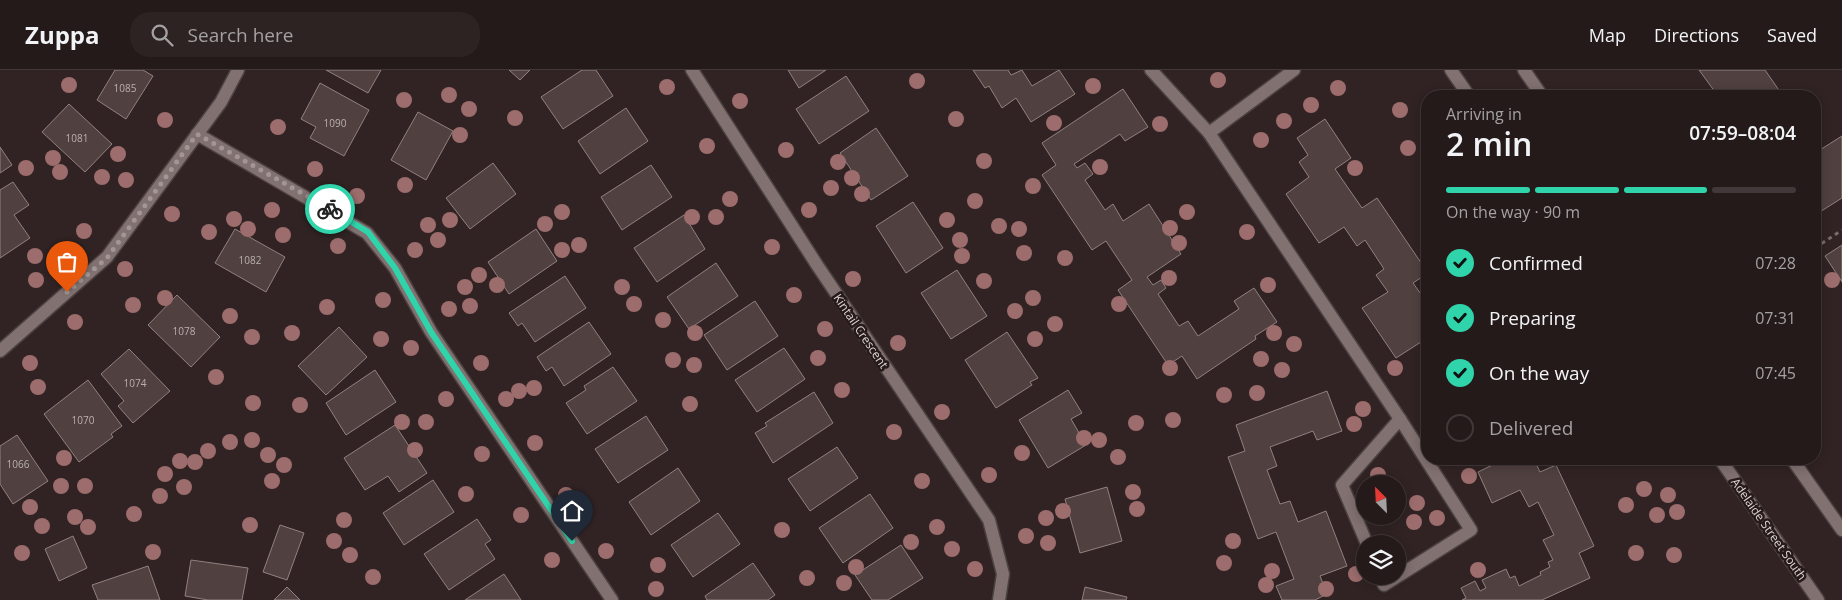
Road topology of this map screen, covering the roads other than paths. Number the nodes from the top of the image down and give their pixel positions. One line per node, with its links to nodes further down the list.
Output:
1 (238, 70): 10 (street)
2 (692, 70): 21 (street, Kintail Crescent)
3 (1151, 70): 9 (street)
4 (1294, 70): 9 (street)
5 (1451, 70): 7 (street)
6 (1524, 70): 8 (street)
7 (1465, 90)
8 (1538, 90)
9 (1209, 133): 12 (street)
10 (197, 134): 11 (street); 20 (street)
11 (0, 351)
12 (1400, 419): 13 (street); 18 (street)
13 (1421, 452)
14 (1429, 465): 19 (street)
15 (1724, 465): 22 (street, Adelaide Street South)
16 (1796, 465): 17 (street)
17 (1842, 530)
18 (1363, 535)
19 (1406, 571)
20 (612, 600)
21 (1000, 600)
22 (1818, 600)

